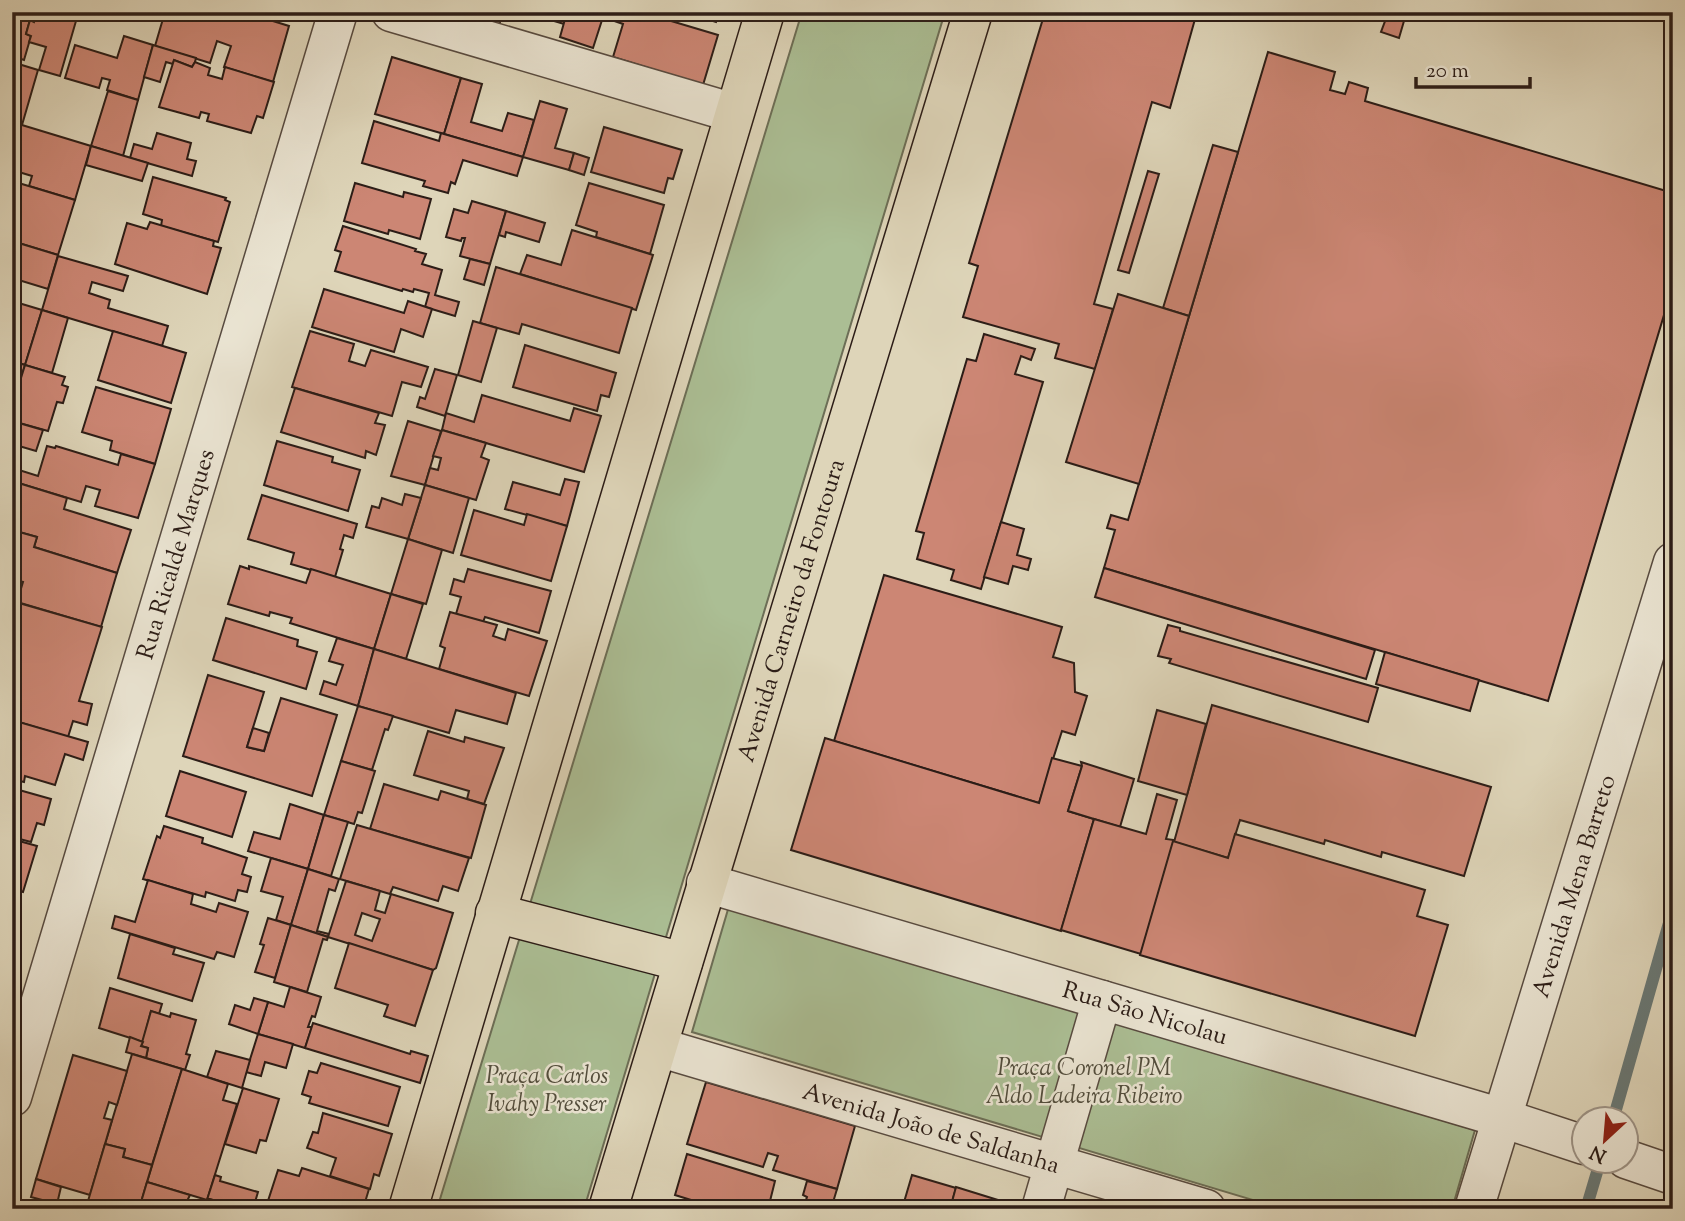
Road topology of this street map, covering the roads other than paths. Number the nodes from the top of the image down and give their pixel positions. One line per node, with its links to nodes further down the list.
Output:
1 (338, 12): 12 (street, Rua Ricalde Marques)
2 (391, 12): 5 (street)
3 (765, 12): 5 (main road)
4 (973, 12): 7 (main road, Avenida Carneiro da Fontoura)
5 (734, 113): 8 (main road)
6 (1673, 562): 13 (street, Avenida Mena Barreto)
7 (706, 883): 9 (main road, Avenida Carneiro da Fontoura); 10 (street, Rua São Nicolau)
8 (495, 913): 9 (main road); 18 (main road)
9 (683, 961): 11 (main road, Avenida Carneiro da Fontoura)
10 (1102, 1000): 13 (street, Rua São Nicolau); 16 (street)
11 (657, 1047): 16 (street, Avenida João de Saldanha); 19 (main road, Avenida Carneiro da Fontoura)
12 (12, 1097)
13 (1502, 1118): 14 (street, Rua São Nicolau); 22 (street, Avenida Mena Barreto)
14 (1570, 1140)
15 (1640, 1164): 17 (street)
16 (1055, 1165): 20 (street); 21 (street, Avenida João de Saldanha)
17 (1673, 1175)
18 (408, 1209)
19 (608, 1209)
20 (1041, 1209)
21 (1206, 1209)
22 (1474, 1209)

